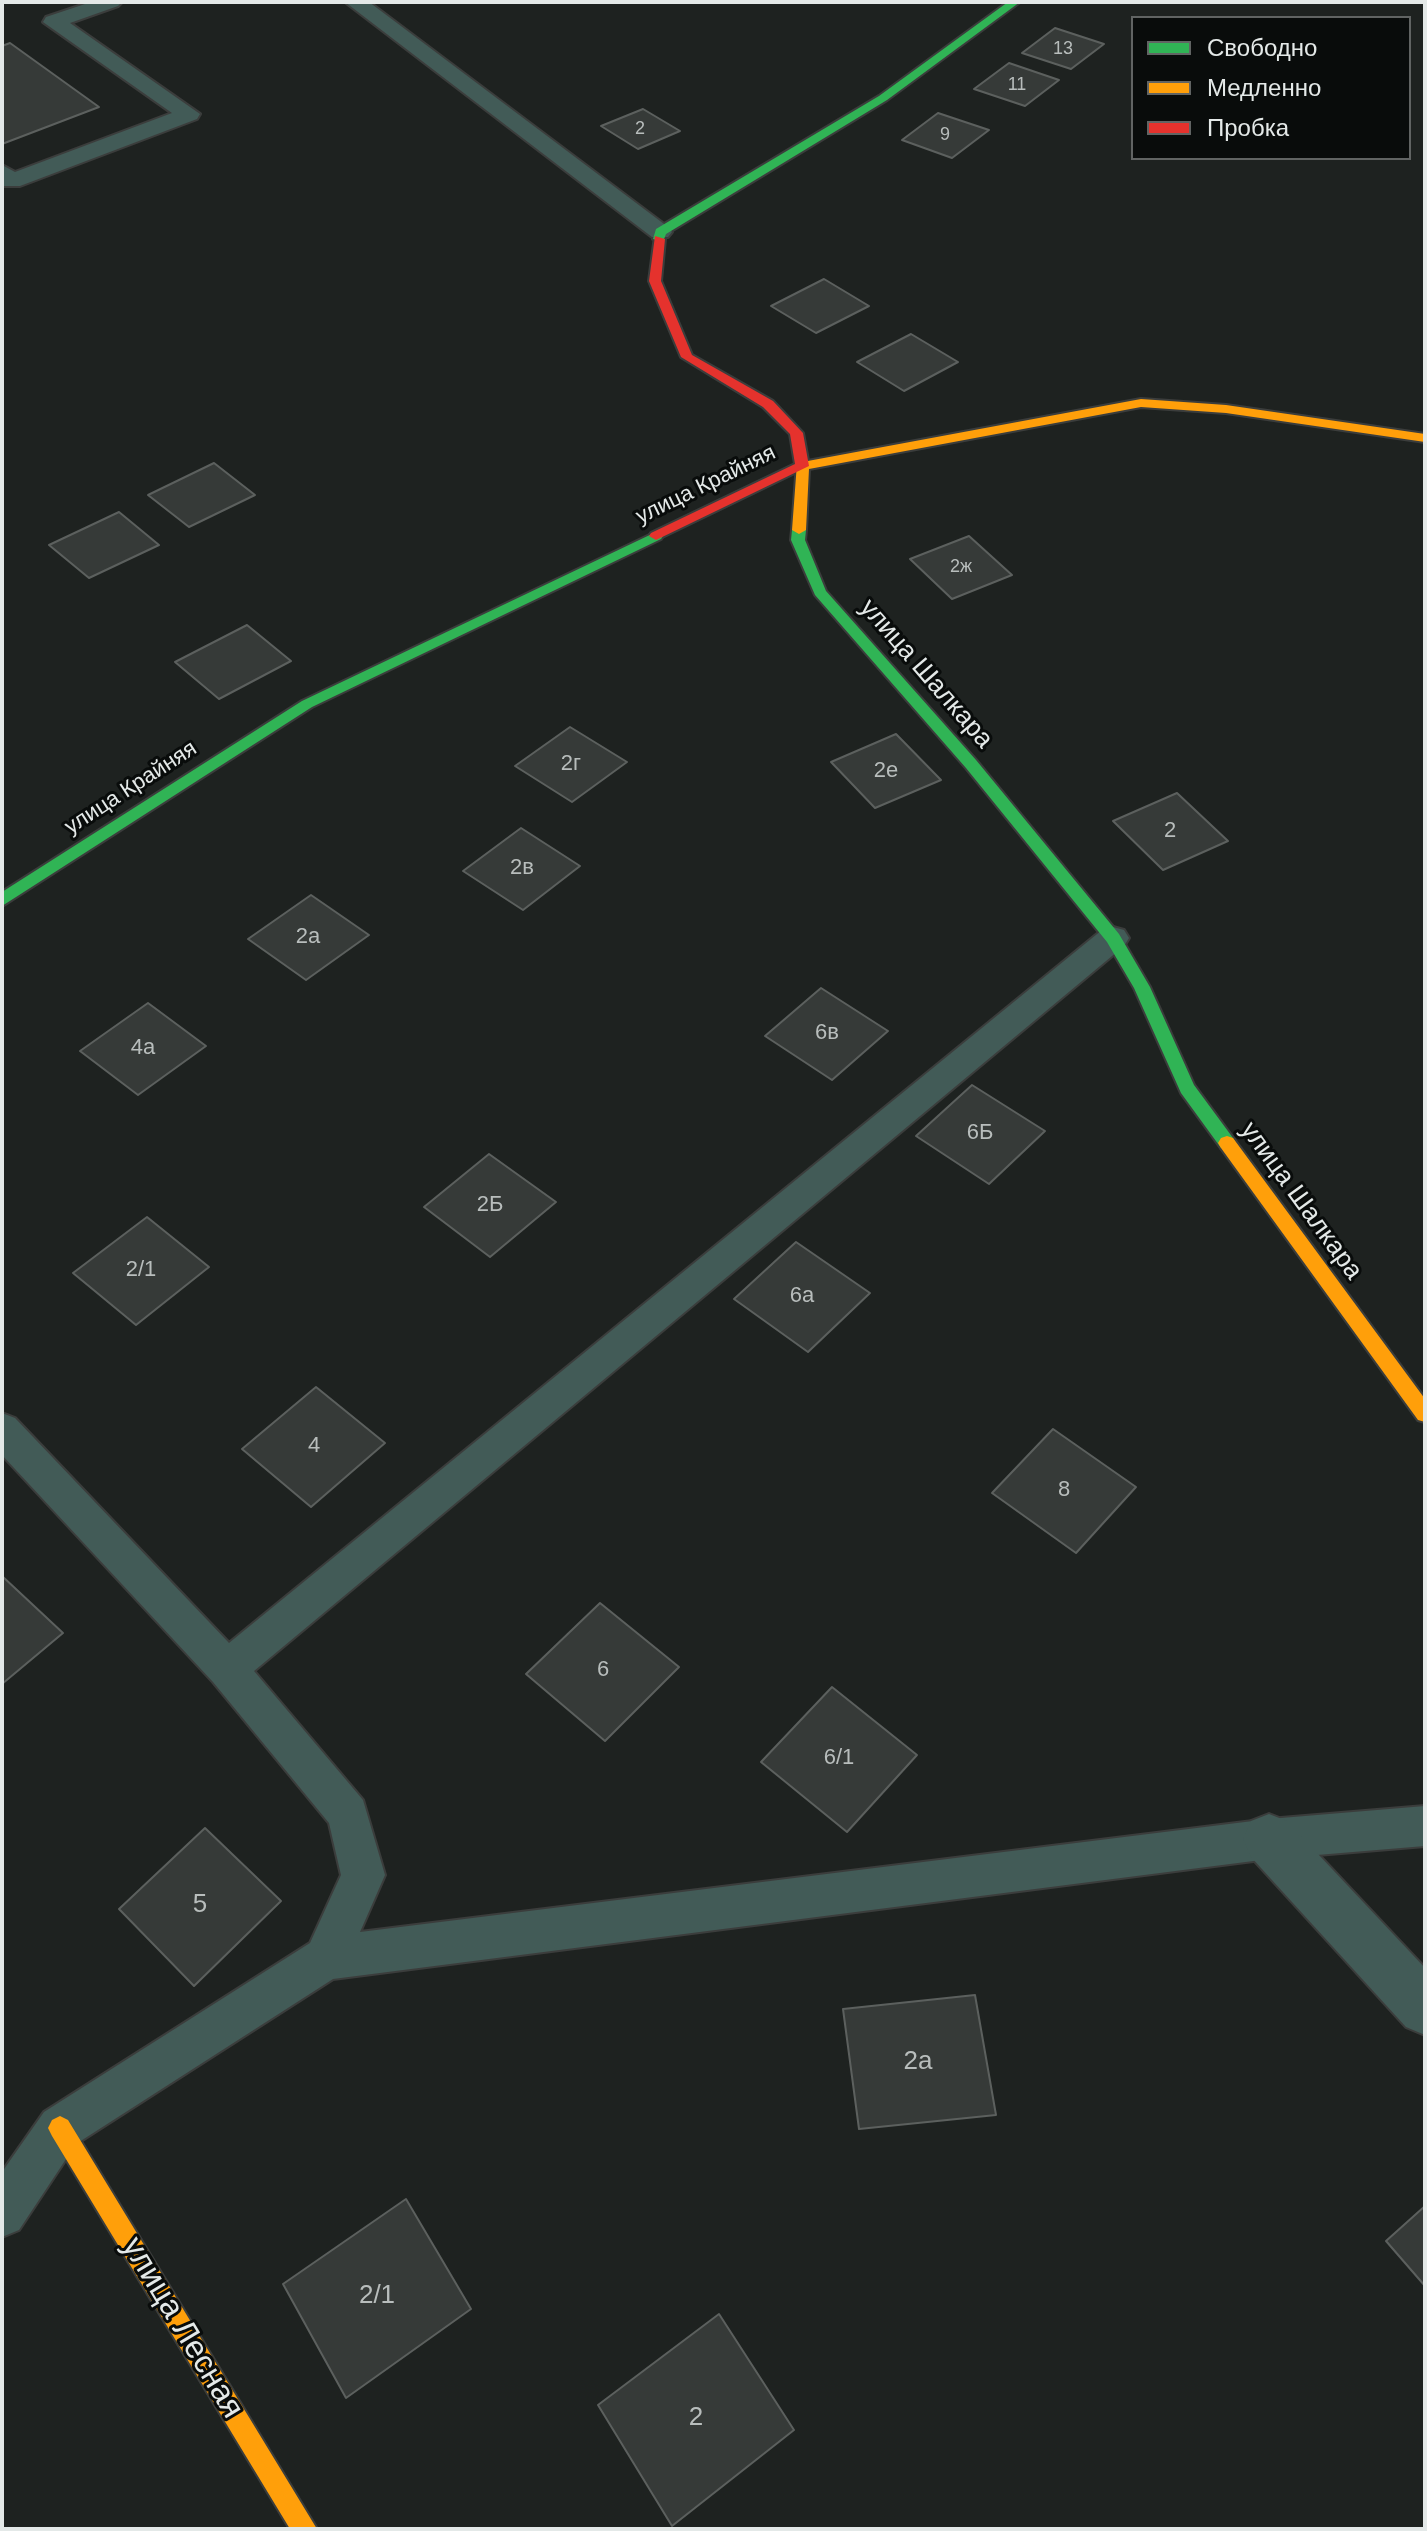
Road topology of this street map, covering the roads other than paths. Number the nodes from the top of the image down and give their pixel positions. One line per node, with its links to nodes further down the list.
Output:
1 (111, 2): 4 (lane)
2 (356, 2): 5 (lane)
3 (1015, 2): 5 (street)
4 (2, 172)
5 (660, 232): 7 (street, улица Крайняя)
6 (1425, 438): 7 (street)
7 (802, 466): 8 (street, улица Крайняя); 9 (street, улица Шалкара)
8 (2, 900)
9 (1113, 938): 10 (street, улица Шалкара); 12 (lane)
10 (1425, 1414)
11 (2, 1429): 12 (lane)
12 (227, 1669): 15 (lane)
13 (1425, 1826): 14 (lane)
14 (1269, 1839): 15 (lane); 16 (street)
15 (326, 1958): 17 (lane)
16 (1425, 2008)
17 (60, 2128): 18 (lane); 19 (street, улица Лесная)
18 (2, 2213)
19 (304, 2529)

